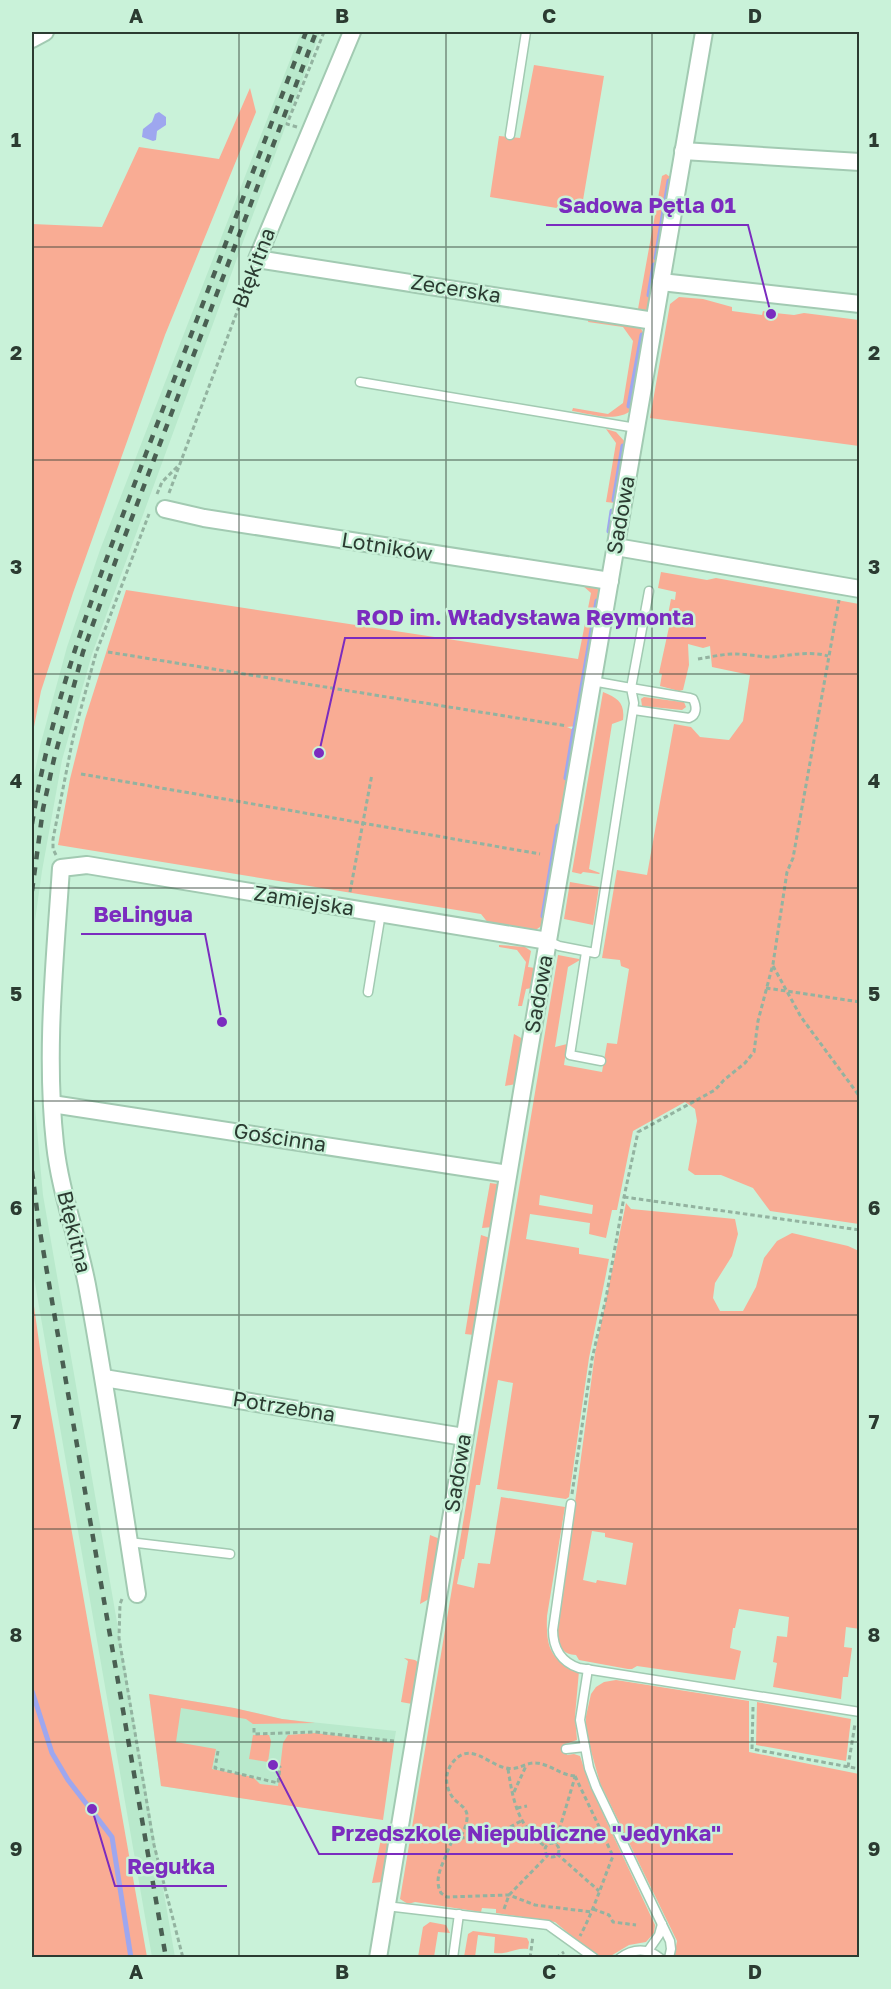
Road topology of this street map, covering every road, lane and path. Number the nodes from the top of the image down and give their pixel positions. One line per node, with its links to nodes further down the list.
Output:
1 (45, 32): 6 (street)
2 (324, 32): 7 (path)
3 (352, 32): 11 (street, Błękitna)
4 (526, 32): 8 (lane)
5 (704, 32): 9 (street, Sadowa)
6 (32, 39)
7 (293, 126)
8 (510, 135)
9 (683, 152): 10 (street); 12 (street, Sadowa)
10 (860, 162)
11 (257, 259): 14 (street, Zecerska); 17 (path, Błękitna)
12 (661, 282): 13 (street); 14 (street, Sadowa)
13 (860, 303)
14 (654, 321): 16 (street, Sadowa)
15 (360, 382): 16 (lane)
16 (636, 428): 19 (street, Sadowa)
17 (179, 465): 18 (path, Błękitna); 18 (path)
18 (157, 507): 20 (street, Lotników); 35 (path)
19 (616, 546): 20 (street, Sadowa); 21 (street)
20 (610, 581): 27 (street, Sadowa)
21 (842, 586): 22 (street); 25 (path)
22 (860, 589)
23 (649, 591): 28 (lane)
24 (108, 652): 30 (path)
25 (828, 656): 26 (path); 40 (path)
26 (698, 659)
27 (592, 681): 28 (lane); 38 (street, Sadowa)
28 (631, 688): 29 (lane); 29 (lane)
29 (634, 710): 39 (lane)
30 (567, 726)
31 (81, 774): 33 (path)
32 (372, 774): 33 (path)
33 (363, 822): 34 (path); 36 (path)
34 (540, 854)
35 (61, 868): 37 (street, Zamiejska); 47 (street, Błękitna)
36 (350, 893)
37 (381, 914): 38 (street, Zamiejska); 43 (lane)
38 (548, 941): 39 (lane); 48 (street, Sadowa)
39 (586, 951): 45 (lane)
40 (773, 964): 41 (path); 42 (path)
41 (766, 988): 42 (path); 49 (path)
42 (786, 991): 44 (path); 46 (path)
43 (368, 992)
44 (860, 1002)
45 (601, 1061)
46 (860, 1097)
47 (52, 1104): 48 (street, Gościnna); 51 (street, Błękitna)
48 (508, 1174): 52 (street, Sadowa)
49 (624, 1197): 50 (path); 53 (path)
50 (860, 1230)
51 (104, 1378): 52 (street, Potrzebna); 54 (street, Błękitna)
52 (464, 1437): 82 (street, Sadowa)
53 (571, 1504): 57 (lane)
54 (129, 1542): 55 (lane); 56 (street, Błękitna)
55 (230, 1554)
56 (137, 1594): 90 (path)
57 (588, 1669): 58 (lane); 62 (lane)
58 (754, 1694): 59 (lane); 67 (path)
59 (858, 1712): 67 (path)
60 (254, 1728): 61 (path)
61 (394, 1741)
62 (585, 1747): 63 (lane); 85 (lane)
63 (566, 1749)
64 (218, 1750): 65 (path)
65 (273, 1766)
66 (526, 1766): 68 (path); 70 (path); 71 (path)
67 (848, 1767): 69 (path)
68 (508, 1769): 71 (path); 75 (path)
69 (860, 1769)
70 (575, 1776): 76 (path); 80 (path)
71 (513, 1794): 73 (path)
72 (527, 1806): 73 (path)
73 (517, 1808): 74 (path)
74 (521, 1821): 75 (path); 77 (path)
75 (460, 1839): 81 (path)
76 (555, 1844): 77 (path); 78 (path)
77 (546, 1846): 79 (path)
78 (557, 1854): 79 (path); 80 (path)
79 (548, 1856): 81 (path)
80 (599, 1890): 83 (path)
81 (509, 1895): 83 (path)
82 (386, 1906): 84 (lane); 91 (street, Sadowa)
83 (593, 1910): 86 (path); 88 (path)
84 (459, 1914): 88 (lane); 92 (lane)
85 (662, 1924): 89 (lane); 98 (lane)
86 (636, 1925)
87 (533, 1936): 93 (path)
88 (572, 1946): 94 (path); 95 (lane)
89 (648, 1951): 96 (lane); 97 (lane)
90 (183, 1958)
91 (378, 1958)
92 (453, 1958)
93 (530, 1958)
94 (556, 1958)
95 (594, 1958)
96 (620, 1958)
97 (660, 1958)
98 (669, 1958)

